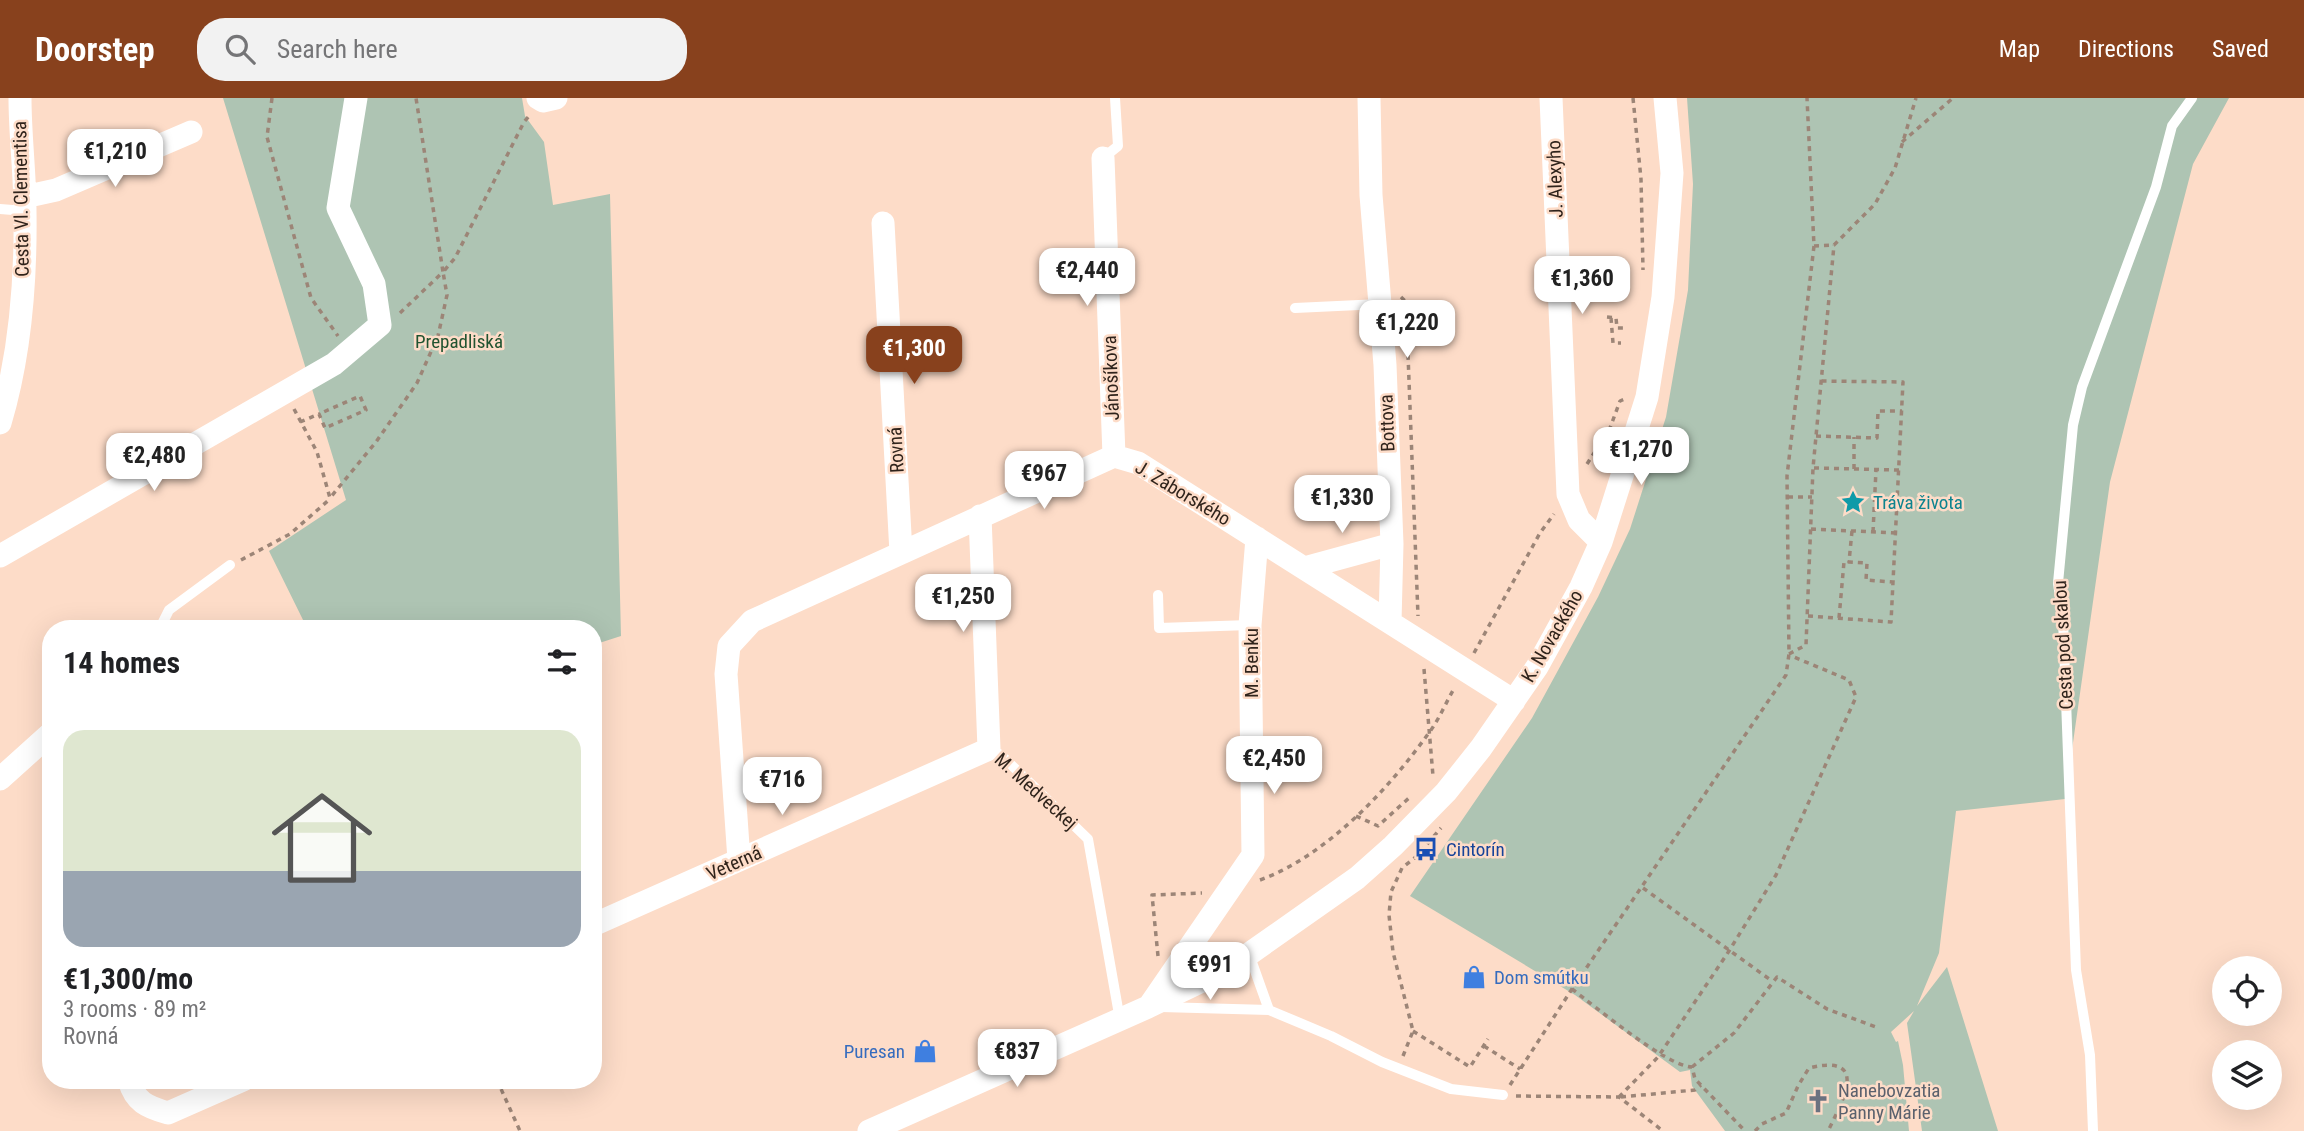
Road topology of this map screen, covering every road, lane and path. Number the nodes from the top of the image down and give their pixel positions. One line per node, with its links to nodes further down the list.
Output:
1 (20, 98): 18 (street, Cesta Vl. Clementisa)
2 (272, 98): 30 (path)
3 (356, 98): 27 (street)
4 (416, 98): 23 (path)
5 (1115, 98): 17 (lane, Jánošíkova)
6 (1369, 98): 25 (street, Bottova)
7 (1551, 98): 45 (street, J. Alexyho)
8 (1633, 98): 24 (path)
9 (1665, 98): 55 (street, K. Novackého)
10 (1807, 98): 22 (path)
11 (1916, 98): 16 (path)
12 (1953, 98): 16 (path)
13 (2192, 98): 112 (lane, Cesta pod skalou)
14 (546, 99): 23 (path)
15 (191, 132): 18 (street)
16 (1902, 142): 21 (path)
17 (1103, 158): 40 (street, Jánošíkova)
18 (25, 204): 19 (lane); 37 (street, Cesta Vl. Clementisa)
19 (0, 209)
20 (883, 223): 57 (street, Rovná)
21 (1834, 245): 22 (path); 31 (path)
22 (1814, 246): 46 (path)
23 (443, 272): 27 (path); 48 (path)
24 (1648, 276)
25 (1380, 303): 26 (lane); 56 (street, Bottova)
26 (1295, 308)
27 (380, 325): 30 (street)
28 (1623, 328): 29 (path)
29 (1621, 343)
30 (352, 349): 32 (street)
31 (1820, 381): 34 (path); 38 (path)
32 (286, 393): 36 (path); 58 (street)
33 (1628, 397): 45 (path)
34 (1902, 411): 39 (path); 44 (path)
35 (319, 414): 35 (path); 36 (path)
36 (300, 422): 48 (path)
37 (0, 424)
38 (1816, 436): 39 (path); 41 (path)
39 (1854, 437): 42 (path)
40 (1114, 456): 49 (street, J. Záborského); 54 (street, J. Záborského)
41 (1813, 468): 42 (path); 47 (path)
42 (1854, 469): 43 (path)
43 (1876, 470): 44 (path); 52 (path)
44 (1899, 470): 53 (path)
45 (1568, 494): 55 (street, J. Alexyho); 70 (path)
46 (1788, 497): 47 (path); 69 (path)
47 (1812, 497): 50 (path)
48 (330, 498): 60 (path)
49 (981, 516): 57 (street, J. Záborského); 74 (street, M. Medveckej)
50 (1811, 529): 51 (path); 64 (path)
51 (1852, 531): 52 (path); 59 (path)
52 (1873, 532): 53 (path)
53 (1896, 533): 62 (path)
54 (1257, 538): 61 (street, J. Záborského); 68 (street, M. Benku)
55 (1601, 542): 71 (street, K. Novackého)
56 (1392, 544): 61 (street); 67 (street, Bottova)
57 (901, 552): 80 (street, J. Záborského)
58 (0, 556)
59 (1849, 562): 62 (path); 65 (path)
60 (230, 565): 66 (lane)
61 (1304, 568): 67 (street, J. Záborského)
62 (1893, 582): 65 (path)
63 (1158, 595): 68 (lane)
64 (1808, 616): 65 (path); 69 (path)
65 (1839, 618)
66 (164, 620)
67 (1390, 622): 70 (street, J. Záborského)
68 (1250, 625): 82 (street, M. Benku)
69 (1789, 654): 81 (path); 84 (path)
70 (1464, 670): 71 (street, J. Záborského); 72 (path)
71 (1514, 701): 85 (street, K. Novackého)
72 (1429, 733): 75 (path); 78 (path)
73 (42, 741): 76 (street)
74 (989, 749): 80 (street, Veterná); 91 (lane, M. Medveckej)
75 (1433, 775)
76 (0, 779)
77 (1413, 794): 78 (path)
78 (1356, 816): 82 (path)
79 (1444, 826): 93 (path)
80 (739, 860): 83 (street, Veterná)
81 (1643, 888): 84 (path); 88 (path)
82 (1228, 891): 86 (path); 89 (street, M. Benku)
83 (602, 921)
84 (1729, 951): 87 (path); 96 (path)
85 (1249, 954): 89 (street, K. Novackého); 90 (lane)
86 (1159, 960)
87 (1772, 981): 92 (path); 97 (path)
88 (1572, 989): 96 (path); 99 (path)
89 (1148, 1007): 90 (lane); 91 (street, K. Novackého)
90 (1269, 1010): 98 (lane)
91 (1120, 1020): 108 (street, K. Novackého)
92 (1876, 1027)
93 (1413, 1031): 95 (path); 98 (path)
94 (1488, 1039): 95 (path)
95 (1484, 1046): 99 (path)
96 (1661, 1053): 97 (path); 105 (path)
97 (1692, 1067): 100 (path)
98 (1398, 1068): 104 (lane)
99 (1520, 1069): 104 (path)
100 (1701, 1085): 105 (path); 109 (path)
101 (131, 1089): 102 (street)
102 (223, 1089)
103 (501, 1089): 107 (path)
104 (1503, 1096): 105 (path)
105 (1619, 1097): 106 (path)
106 (1660, 1130)
107 (520, 1131)
108 (869, 1131)
109 (1745, 1131)
110 (1755, 1131): 111 (path)
111 (1828, 1131)
112 (2094, 1131)

